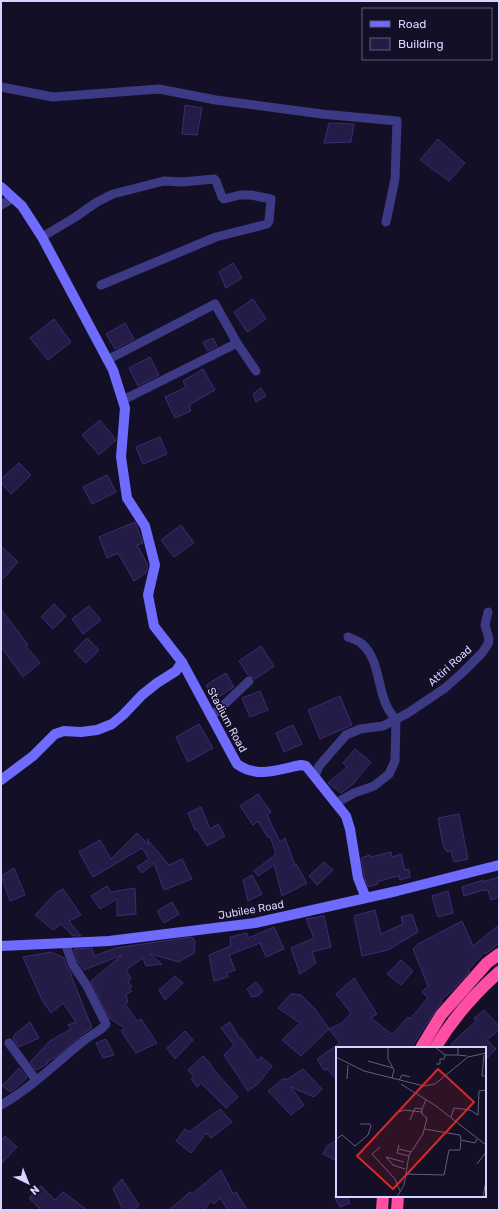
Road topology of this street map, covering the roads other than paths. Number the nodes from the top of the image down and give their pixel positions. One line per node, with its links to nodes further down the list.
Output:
1 (1, 87): 5 (street)
2 (1, 187): 3 (street, Stadium Road)
3 (13, 198): 4 (street); 6 (street, Stadium Road)
4 (1, 205)
5 (386, 222)
6 (42, 237): 7 (street); 9 (street, Stadium Road)
7 (101, 285)
8 (237, 343): 9 (street); 10 (street); 11 (street)
9 (107, 360): 11 (street, Stadium Road)
10 (256, 371)
11 (123, 400): 14 (street, Stadium Road)
12 (488, 612): 17 (street, Attiri Road)
13 (348, 637): 17 (street)
14 (182, 662): 16 (street, Stadium Road); 19 (street)
15 (249, 681): 16 (street)
16 (211, 717): 18 (street, Stadium Road)
17 (396, 719): 18 (street, Attiri Road); 20 (street)
18 (315, 776): 20 (street, Stadium Road)
19 (1, 780)
20 (336, 803): 22 (street, Stadium Road)
21 (499, 865): 22 (street, Jubilee Road)
22 (366, 898): 23 (street, Jubilee Road)
23 (65, 943): 24 (street, Jubilee Road); 30 (street)
24 (1, 946)
25 (499, 954): 28 (highway)
26 (499, 972): 29 (highway)
27 (9, 1043): 30 (street)
28 (422, 1047)
29 (436, 1047)
30 (36, 1080): 31 (street)
31 (1, 1105)
32 (383, 1197): 34 (highway)
33 (398, 1197): 35 (highway)
34 (382, 1210)
35 (397, 1210)

